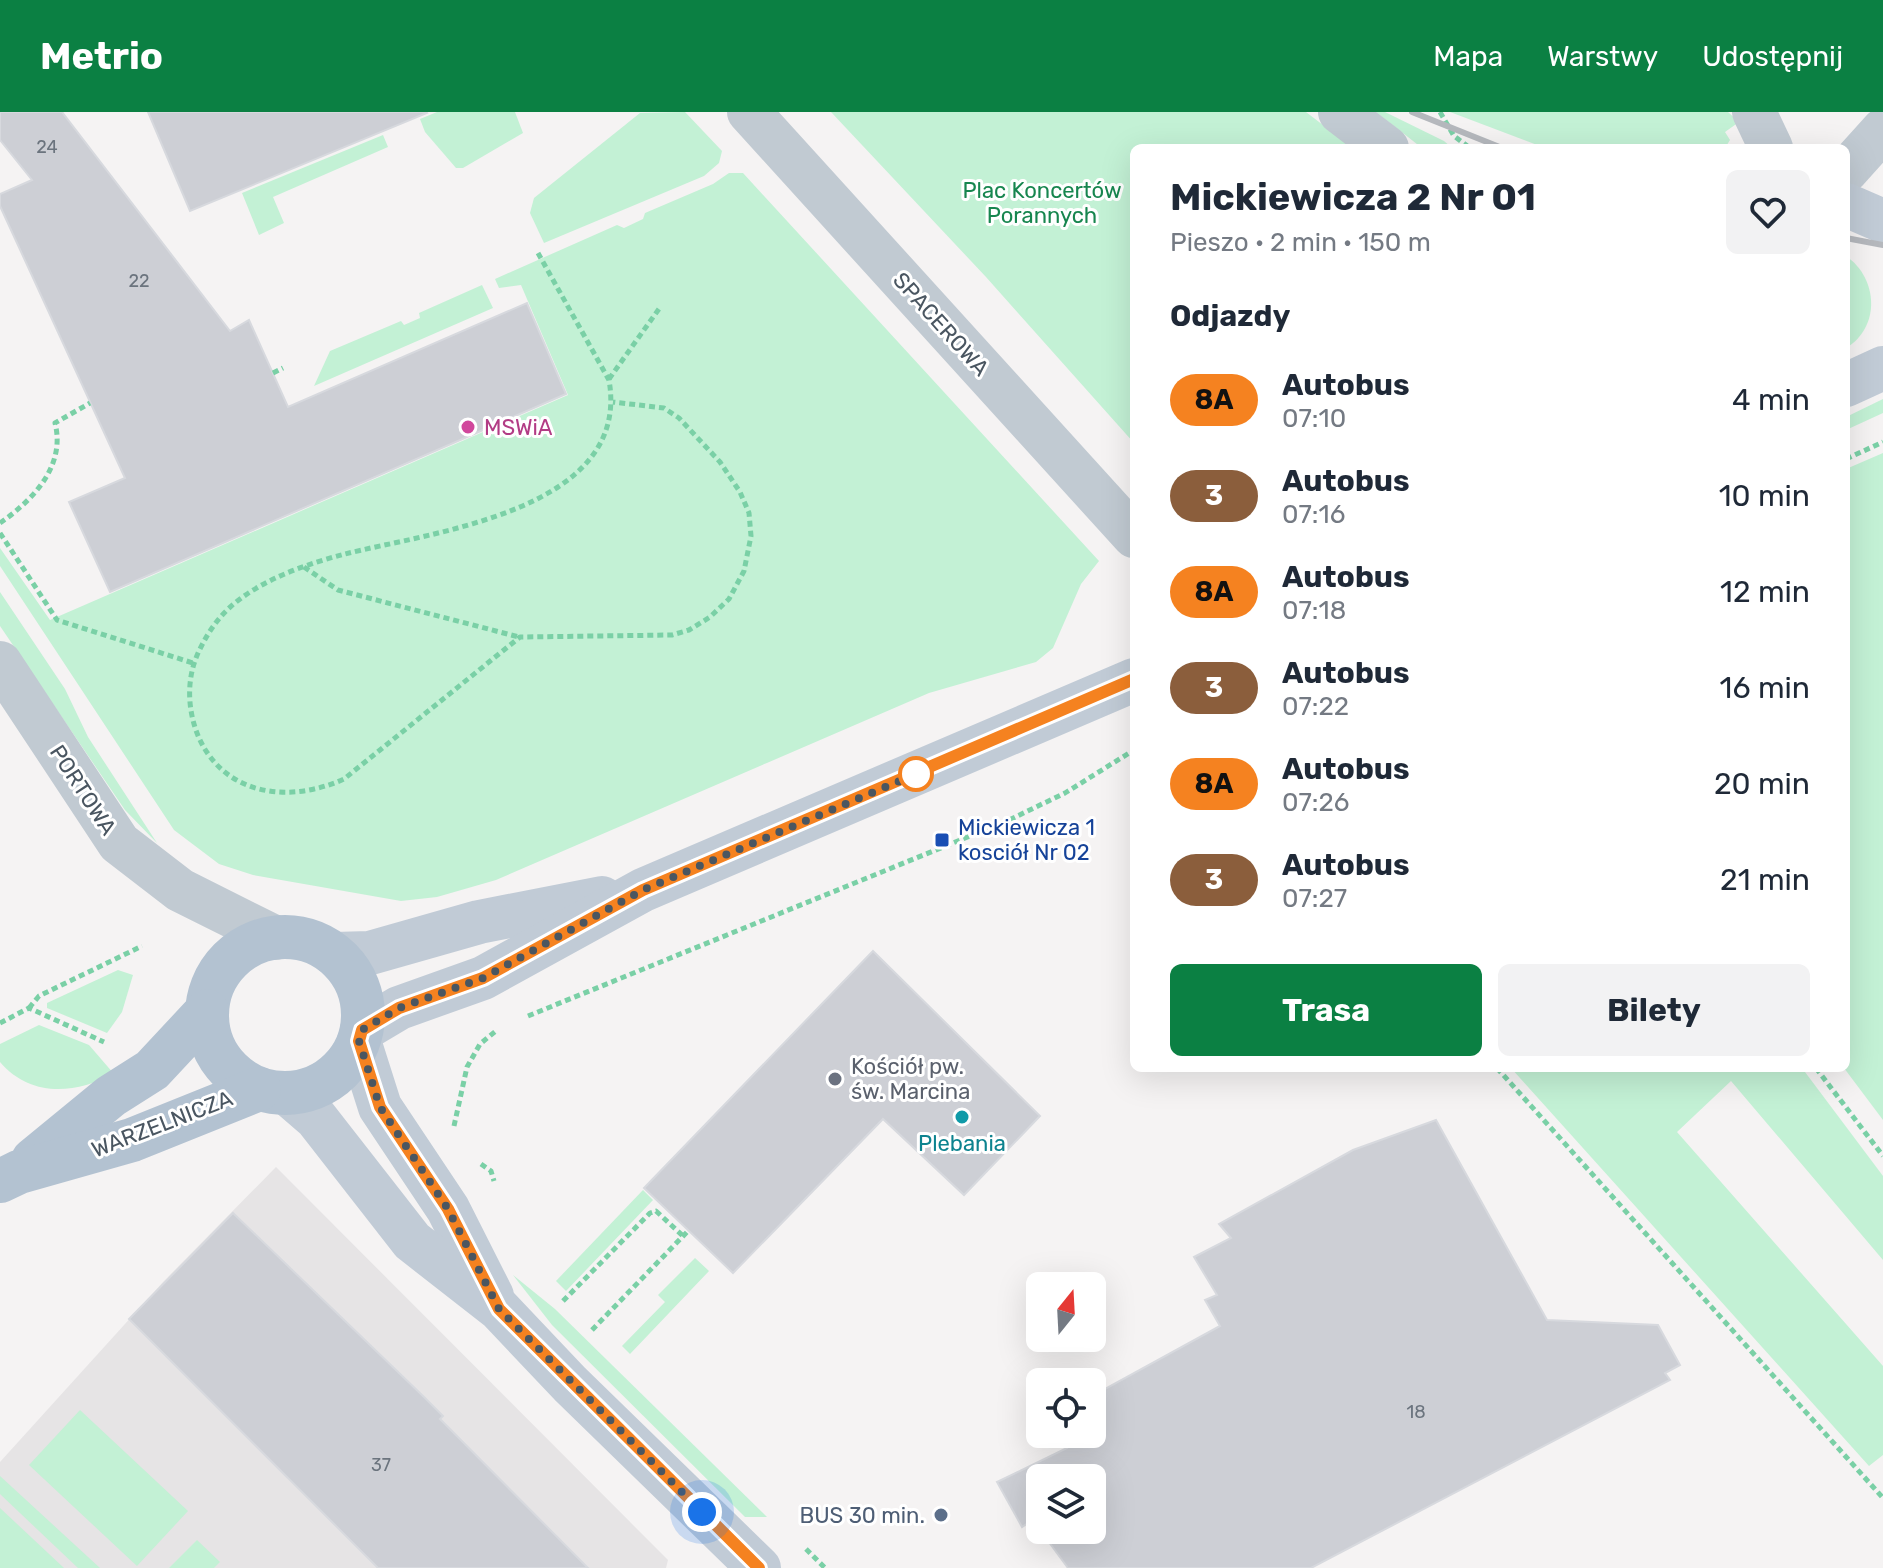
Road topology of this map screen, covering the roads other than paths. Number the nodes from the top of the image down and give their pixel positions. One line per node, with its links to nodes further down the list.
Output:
1 (749, 112): 12 (street, SPACEROWA)
2 (1340, 112): 5 (street)
3 (1754, 112): 6 (street)
4 (1883, 130): 7 (street)
5 (1382, 144)
6 (1769, 144)
7 (1850, 167)
8 (1850, 207): 9 (street)
9 (1883, 221)
10 (1883, 368): 11 (street)
11 (1850, 383)
12 (1130, 532)
13 (0, 663): 16 (street, PORTOWA)
14 (1130, 682): 15 (street)
15 (643, 890): 17 (street); 19 (street)
16 (276, 938): 17 (main road); 18 (main road)
17 (334, 954): 19 (main road)
18 (207, 1011): 20 (main road); 21 (main road, WARZELNICZA)
19 (360, 1036): 20 (main road); 22 (street)
20 (273, 1091): 21 (main road, WARZELNICZA); 22 (street)
21 (10, 1176)
22 (499, 1309): 23 (street)
23 (759, 1568)

